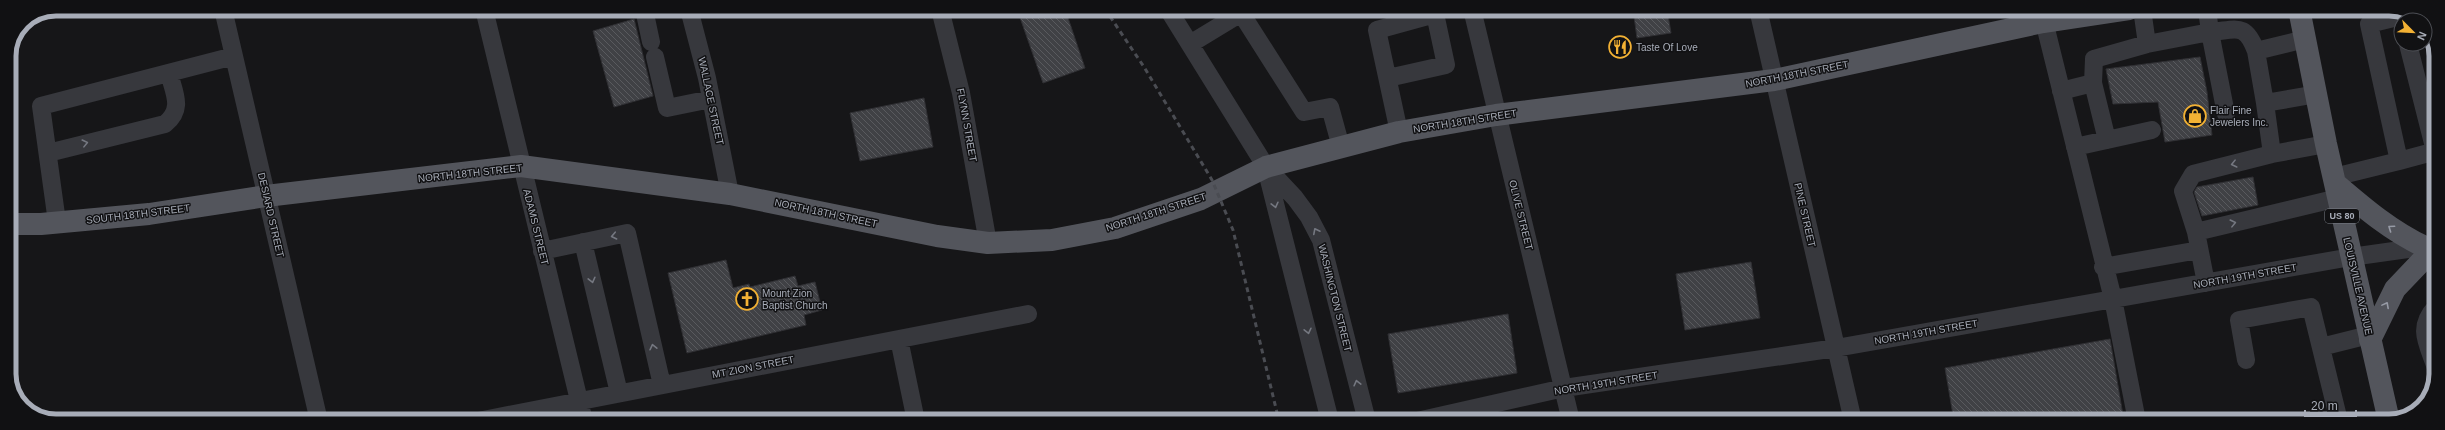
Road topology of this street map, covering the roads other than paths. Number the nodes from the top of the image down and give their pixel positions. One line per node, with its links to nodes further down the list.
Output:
1 (225, 16): 25 (street, DESIARD STREET)
2 (486, 16): 47 (street, ADAMS STREET)
3 (646, 16): 32 (street)
4 (692, 16): 32 (street, WALLACE STREET)
5 (942, 16): 56 (street, FLYNN STREET)
6 (1172, 16): 21 (street, WASHINGTON STREET)
7 (1232, 16): 21 (street)
8 (1242, 16): 41 (street)
9 (1421, 16): 27 (street)
10 (1435, 16): 27 (street)
11 (1474, 16): 35 (street, OLIVE STREET)
12 (1760, 16): 28 (street, PINE STREET)
13 (2038, 16): 28 (main road, NORTH 18TH STREET)
14 (2042, 16): 30 (street)
15 (2143, 16): 22 (street)
16 (2208, 16): 19 (street)
17 (2300, 16): 20 (main road, LOUISVILLE AVENUE / US 80)
18 (2393, 18): 46 (street)
19 (2210, 32): 22 (street); 23 (street); 34 (street)
20 (2305, 39): 23 (street); 31 (main road, LOUISVILLE AVENUE / US 80)
21 (1190, 44): 48 (street, WASHINGTON STREET)
22 (2147, 44): 29 (street)
23 (2256, 51): 33 (street)
24 (2410, 52): 36 (street)
25 (234, 56): 26 (street); 51 (street, DESIARD STREET)
26 (169, 73): 43 (street, one-way to 26); 43 (street)
27 (1388, 78): 38 (street)
28 (1774, 80): 35 (main road, NORTH 18TH STREET); 70 (street, PINE STREET)
29 (2093, 83): 30 (street); 39 (street)
30 (2061, 91): 42 (street)
31 (2317, 94): 33 (street); 40 (main road, LOUISVILLE AVENUE / US 80)
32 (711, 99): 50 (street, WALLACE STREET)
33 (2265, 103): 44 (street)
34 (2226, 114)
35 (1496, 115): 38 (main road, NORTH 18TH STREET); 75 (street, OLIVE STREET)
36 (2429, 129)
37 (2152, 130): 39 (street)
38 (1399, 132): 41 (main road, NORTH 18TH STREET)
39 (2107, 140): 42 (street)
40 (2326, 144): 44 (street); 49 (main road, LOUISVILLE AVENUE / US 80)
41 (1341, 147): 48 (main road, NORTH 18TH STREET)
42 (2075, 147): 63 (street)
43 (48, 153): 52 (street)
44 (2272, 154): 54 (street, one-way to 54)
45 (2429, 154): 46 (street)
46 (2399, 161): 49 (street)
47 (521, 166): 50 (main road, NORTH 18TH STREET); 51 (main road, NORTH 18TH STREET); 60 (street, ADAMS STREET)
48 (1266, 167): 56 (main road, NORTH 18TH STREET); 82 (street, WASHINGTON STREET, one-way to 82); 83 (street, WASHINGTON STREET, one-way to 48)
49 (2336, 186): 54 (street, one-way to 49); 57 (main road, one-way to 49); 62 (main road, LOUISVILLE AVENUE / US 80)
50 (730, 194): 56 (main road, NORTH 18TH STREET)
51 (266, 196): 52 (main road, SOUTH 18TH STREET); 78 (street, DESIARD STREET)
52 (57, 222): 53 (main road, SOUTH 18TH STREET)
53 (16, 224)
54 (2196, 232): 61 (street)
55 (583, 242): 60 (street); 74 (street, one-way to 55); 76 (street, one-way to 76)
56 (988, 243)
57 (2429, 245)
58 (2429, 246): 62 (street, NORTH 19TH STREET)
59 (2429, 249): 68 (main road, one-way to 59)
60 (542, 250): 77 (street, ADAMS STREET)
61 (2199, 250): 63 (street); 64 (street)
62 (2351, 257): 64 (street, NORTH 19TH STREET); 68 (main road, LOUISVILLE AVENUE / US 80)
63 (2103, 267): 65 (street)
64 (2206, 283): 65 (street, NORTH 19TH STREET)
65 (2113, 299): 70 (street, NORTH 19TH STREET); 87 (street)
66 (2429, 313): 72 (street)
67 (1028, 314): 69 (street, MT ZION STREET)
68 (2370, 338): 71 (street); 89 (main road, LOUISVILLE AVENUE / US 80)
69 (899, 339): 74 (street, MT ZION STREET); 81 (street)
70 (1836, 348): 75 (street, NORTH 19TH STREET); 86 (street, PINE STREET)
71 (2321, 348): 73 (street); 88 (street)
72 (2429, 348)
73 (2246, 360)
74 (662, 385): 76 (street, MT ZION STREET)
75 (1564, 388): 84 (street, NORTH 19TH STREET); 85 (street, OLIVE STREET)
76 (619, 393): 77 (street, MT ZION STREET)
77 (579, 401): 79 (street, MT ZION STREET); 80 (street, ADAMS STREET)
78 (317, 414)
79 (513, 414)
80 (582, 414)
81 (915, 414)
82 (1328, 414)
83 (1365, 414)
84 (1448, 414)
85 (1570, 414)
86 (1851, 414)
87 (2136, 414)
88 (2336, 414)
89 (2386, 414)

